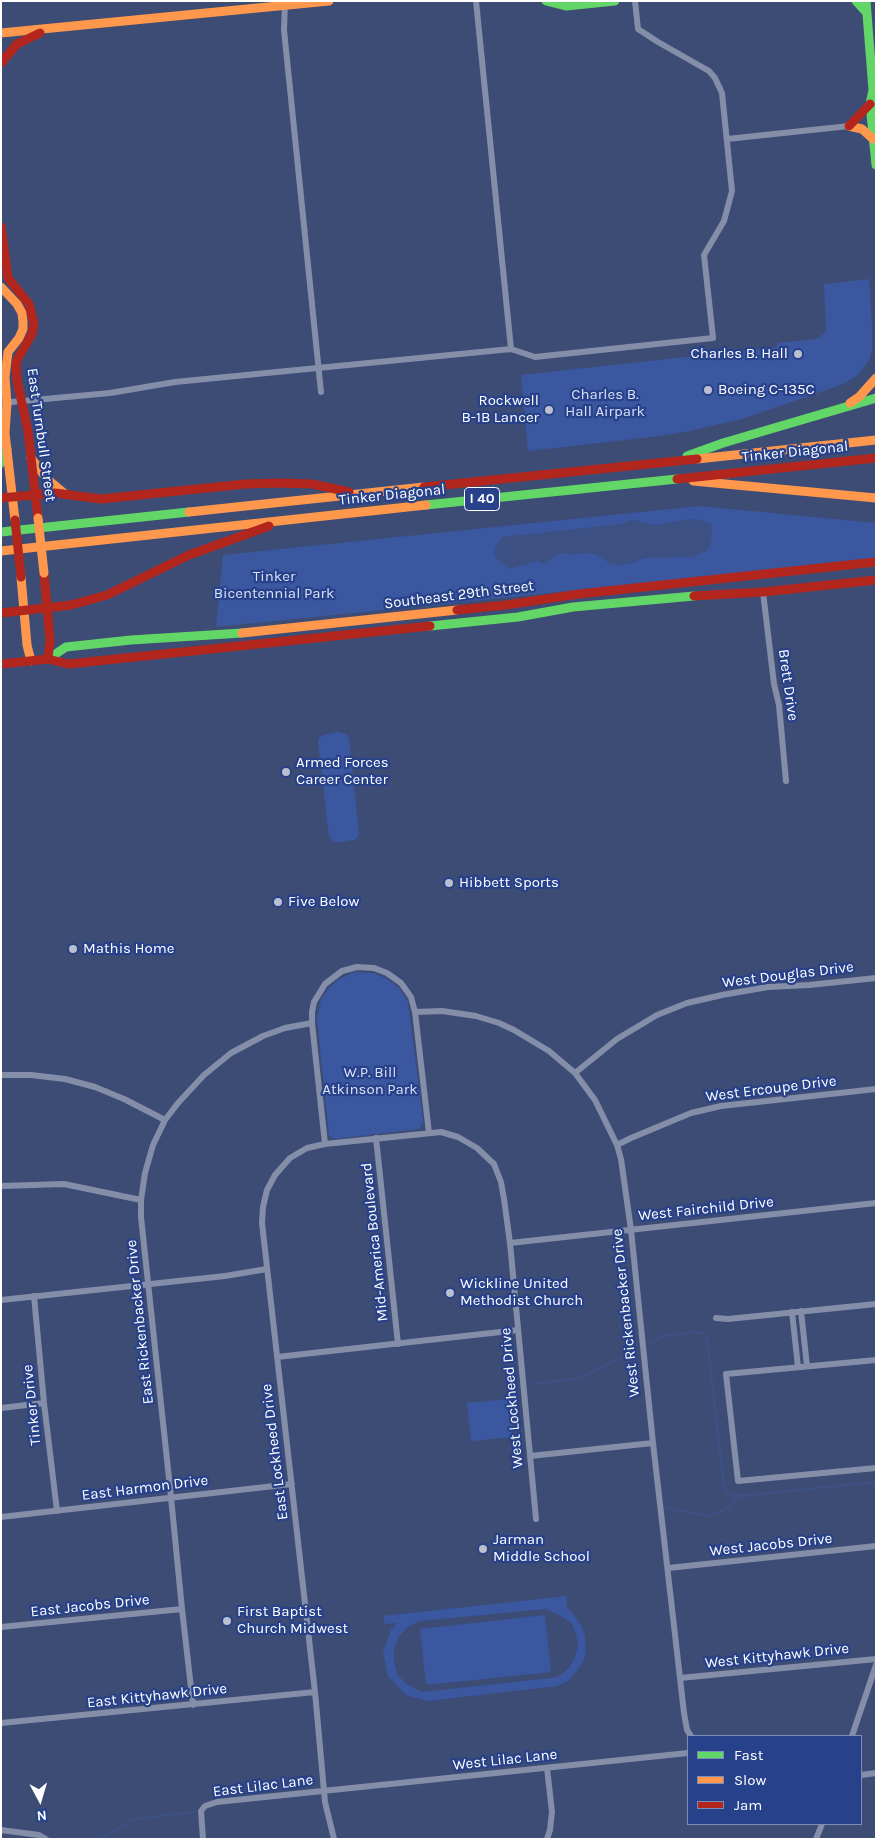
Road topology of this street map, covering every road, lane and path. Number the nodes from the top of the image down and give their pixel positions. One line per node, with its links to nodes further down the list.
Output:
1 (328, 1): 8 (main road)
2 (476, 1): 21 (street)
3 (546, 1): 4 (main road)
4 (615, 1)
5 (635, 1): 16 (street)
6 (856, 1): 9 (main road)
7 (866, 1): 9 (main road)
8 (285, 4): 10 (main road); 22 (street)
9 (866, 12): 13 (main road)
10 (50, 29): 11 (main road); 12 (main road)
11 (1, 34)
12 (1, 63)
13 (875, 92): 14 (main road)
14 (870, 104): 15 (main road); 17 (main road)
15 (849, 126): 16 (street); 17 (main road)
16 (727, 139): 21 (street)
17 (873, 139): 18 (main road)
18 (876, 165)
19 (1, 227): 26 (main road, East Turnbull Street)
20 (1, 287): 27 (main road, East Turnbull Street)
21 (512, 349): 22 (street)
22 (318, 368): 24 (street); 26 (street)
23 (876, 378): 28 (main road)
24 (321, 392)
25 (876, 398): 28 (main road)
26 (21, 401): 27 (street); 31 (main road, East Turnbull Street)
27 (4, 403): 30 (main road, East Turnbull Street)
28 (845, 407): 33 (main road)
29 (873, 441): 33 (main road, Tinker Diagonal / I 40)
30 (7, 449): 34 (main road); 39 (main road, East Turnbull Street)
31 (31, 458): 36 (main road, East Turnbull Street); 37 (main road)
32 (874, 458): 35 (main road, Tinker Diagonal / I 40)
33 (671, 462): 38 (main road, Tinker Diagonal / I 40)
34 (1, 463)
35 (674, 478): 41 (main road); 42 (main road, Tinker Diagonal / I 40)
36 (35, 494): 37 (main road); 39 (main road); 48 (main road, East Turnbull Street, bridge)
37 (66, 494): 38 (main road)
38 (361, 495): 43 (main road, Tinker Diagonal / I 40)
39 (12, 496): 40 (main road); 49 (main road, East Turnbull Street, bridge)
40 (1, 498)
41 (876, 498)
42 (289, 519): 44 (main road, Tinker Diagonal / I 40); 48 (main road)
43 (1, 532)
44 (1, 551)
45 (876, 562): 51 (main road, Southeast 29th Street)
46 (876, 580): 47 (main road, Southeast 29th Street)
47 (763, 592): 51 (main road, Southeast 29th Street); 54 (street, Brett Drive)
48 (48, 608): 49 (main road); 51 (main road, East Turnbull Street)
49 (24, 610): 50 (main road); 52 (main road, East Turnbull Street)
50 (1, 613)
51 (48, 659): 52 (main road, Southeast 29th Street)
52 (31, 661): 53 (main road, Southeast 29th Street)
53 (1, 664)
54 (786, 781)
55 (876, 978): 58 (street, West Douglas Drive)
56 (415, 1012): 57 (street); 58 (street, West Rickenbacker Drive); 62 (street)
57 (312, 1023): 61 (street, East Rickenbacker Drive); 64 (street)
58 (575, 1074): 65 (street, West Rickenbacker Drive)
59 (1, 1075): 61 (street)
60 (876, 1089): 65 (street, West Ercoupe Drive)
61 (165, 1120): 67 (street, East Rickenbacker Drive)
62 (429, 1133): 63 (street, West Lockheed Drive); 70 (street, West Lockheed Drive)
63 (376, 1138): 64 (street, East Lockheed Drive); 80 (street, Mid-America Boulevard)
64 (325, 1144): 71 (street, East Lockheed Drive)
65 (617, 1145): 69 (street, West Rickenbacker Drive)
66 (1, 1186): 67 (street)
67 (141, 1200): 72 (street, East Rickenbacker Drive)
68 (876, 1203): 69 (street, West Fairchild Drive)
69 (631, 1230): 70 (street, West Fairchild Drive); 87 (street, West Rickenbacker Drive)
70 (510, 1243): 79 (street, West Lockheed Drive)
71 (267, 1269): 72 (street); 81 (street, East Lockheed Drive)
72 (148, 1284): 73 (street); 91 (street, East Rickenbacker Drive)
73 (34, 1296): 74 (street); 85 (street, Tinker Drive)
74 (1, 1300)
75 (876, 1304): 76 (street)
76 (801, 1311): 77 (street); 83 (street)
77 (792, 1312): 78 (street); 84 (street)
78 (716, 1318)
79 (518, 1330): 80 (street); 88 (street, West Lockheed Drive)
80 (398, 1344): 81 (street)
81 (277, 1358): 90 (street, East Lockheed Drive)
82 (876, 1360): 83 (street)
83 (807, 1366): 84 (street)
84 (798, 1367): 89 (street)
85 (44, 1403): 86 (street); 92 (street, Tinker Drive)
86 (1, 1408)
87 (653, 1443): 88 (street); 96 (street, West Rickenbacker Drive)
88 (530, 1456): 94 (street, West Lockheed Drive)
89 (876, 1468)
90 (292, 1484): 91 (street, East Harmon Drive); 102 (street, East Lockheed Drive)
91 (172, 1497): 92 (street, East Harmon Drive); 97 (street, East Rickenbacker Drive)
92 (57, 1511): 93 (street, East Harmon Drive)
93 (1, 1517)
94 (536, 1519)
95 (876, 1546): 96 (street, West Jacobs Drive)
96 (668, 1568): 101 (street, West Rickenbacker Drive)
97 (182, 1609): 98 (street, East Jacobs Drive); 103 (street, East Rickenbacker Drive)
98 (1, 1627)
99 (876, 1659): 101 (street, West Kittyhawk Drive)
100 (876, 1665): 106 (street)
101 (680, 1678): 105 (street, West Rickenbacker Drive)
102 (315, 1692): 103 (street, East Kittyhawk Drive); 111 (street, East Lockheed Drive)
103 (193, 1705): 104 (street, East Kittyhawk Drive)
104 (1, 1723)
105 (690, 1735)
106 (852, 1735)
107 (687, 1752): 108 (street, West Lilac Lane)
108 (547, 1768): 111 (street, West Lilac Lane); 116 (street)
109 (876, 1773): 110 (street)
110 (862, 1775)
111 (324, 1791): 114 (street, East Lilac Lane); 115 (street, East Lockheed Drive)
112 (1, 1830): 113 (street)
113 (46, 1839)
114 (203, 1839)
115 (334, 1839)
116 (547, 1839)

